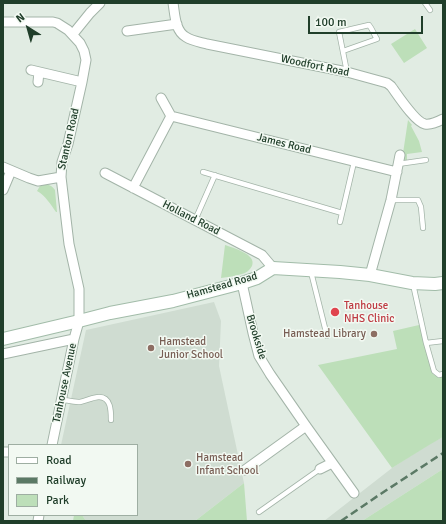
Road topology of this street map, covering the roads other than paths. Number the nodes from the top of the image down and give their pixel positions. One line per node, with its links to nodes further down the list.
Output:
1 (100, 3): 8 (street)
2 (173, 3): 6 (street, Woodfort Road)
3 (426, 3): 4 (lane)
4 (430, 10)
5 (3, 22): 8 (street, Stanton Road)
6 (177, 24): 7 (street); 10 (street, Woodfort Road)
7 (127, 31)
8 (73, 34): 12 (street, Stanton Road)
9 (342, 51): 9 (lane); 10 (lane)
10 (347, 72): 15 (street, Woodfort Road)
11 (38, 82): 12 (street)
12 (82, 82): 23 (street, Stanton Road)
13 (162, 98): 14 (street)
14 (171, 116): 17 (street, James Road); 24 (street)
15 (443, 119)
16 (426, 160): 18 (lane)
17 (354, 162): 18 (street, James Road); 27 (lane)
18 (398, 164): 26 (street)
19 (7, 169): 23 (street); 25 (street)
20 (203, 172): 22 (lane)
21 (105, 173): 24 (street, Holland Road)
22 (215, 175): 27 (lane); 28 (lane)
23 (61, 177): 37 (street, Stanton Road)
24 (133, 188): 31 (street, Holland Road)
25 (3, 190)
26 (391, 200): 30 (lane); 33 (street)
27 (342, 213): 29 (lane)
28 (196, 218)
29 (340, 222)
30 (423, 228)
31 (273, 268): 32 (main road); 34 (main road, Hamstead Road)
32 (310, 270): 33 (main road); 38 (lane)
33 (370, 275): 35 (main road)
34 (242, 283): 37 (main road, Hamstead Road); 47 (street, Brookside)
35 (412, 283): 36 (main road); 42 (lane)
36 (443, 283)
37 (79, 322): 39 (main road, Hamstead Road); 40 (street, Tanhouse Avenue)
38 (327, 336)
39 (3, 339)
40 (74, 339): 43 (street); 45 (street, Tanhouse Avenue)
41 (443, 341): 42 (lane)
42 (426, 343): 44 (lane)
43 (3, 354)
44 (443, 374)
45 (61, 400): 46 (lane); 48 (street, Tanhouse Avenue)
46 (111, 420)
47 (306, 426): 49 (street, Brookside); 50 (street)
48 (52, 444)
49 (332, 463): 51 (street); 52 (street, Brookside)
50 (248, 464)
51 (320, 469): 53 (lane)
52 (354, 493)
53 (259, 512)

